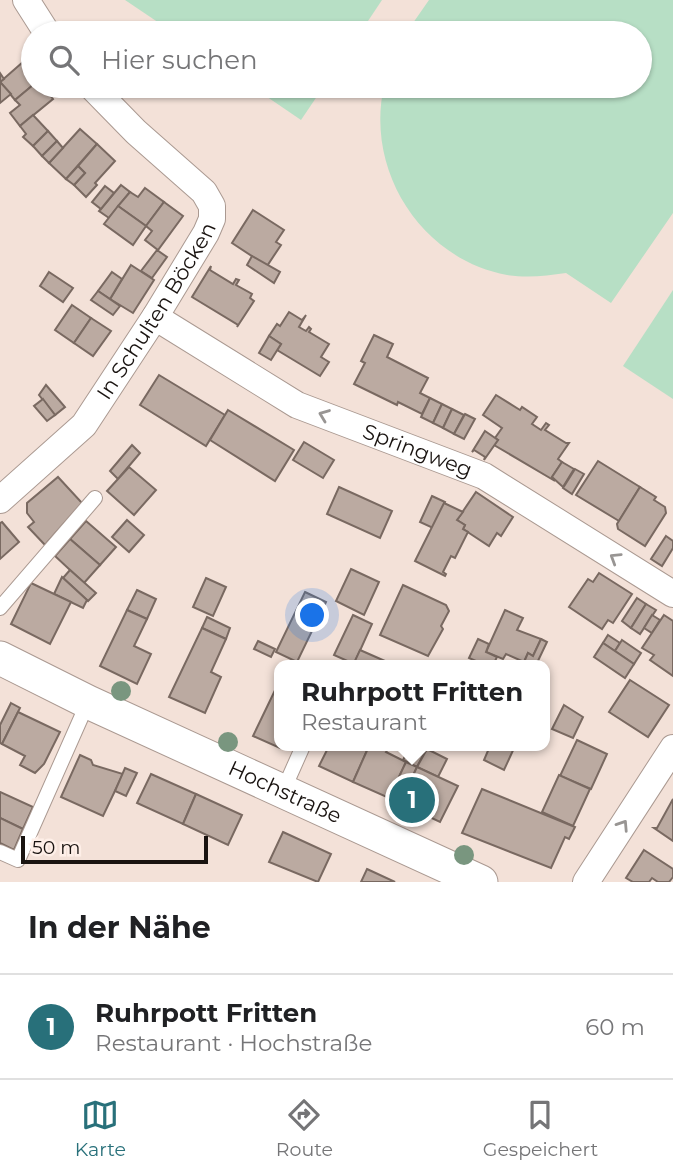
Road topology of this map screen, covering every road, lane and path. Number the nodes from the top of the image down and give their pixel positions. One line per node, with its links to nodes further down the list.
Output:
1 (26, 0): 2 (street)
2 (39, 21)
3 (102, 98): 4 (street, In Schulten Böcken)
4 (155, 317): 6 (street, In Schulten Böcken); 7 (street, Springweg, one-way to 4)
5 (95, 498): 8 (lane)
6 (0, 500)
7 (673, 594)
8 (0, 608)
9 (0, 658): 10 (street, Hochstraße)
10 (88, 702): 13 (street, Hochstraße); 14 (lane)
11 (673, 748): 16 (street, one-way to 11)
12 (301, 751): 13 (lane)
13 (283, 791): 15 (street, Hochstraße)
14 (0, 852)
15 (481, 882)
16 (586, 882)

